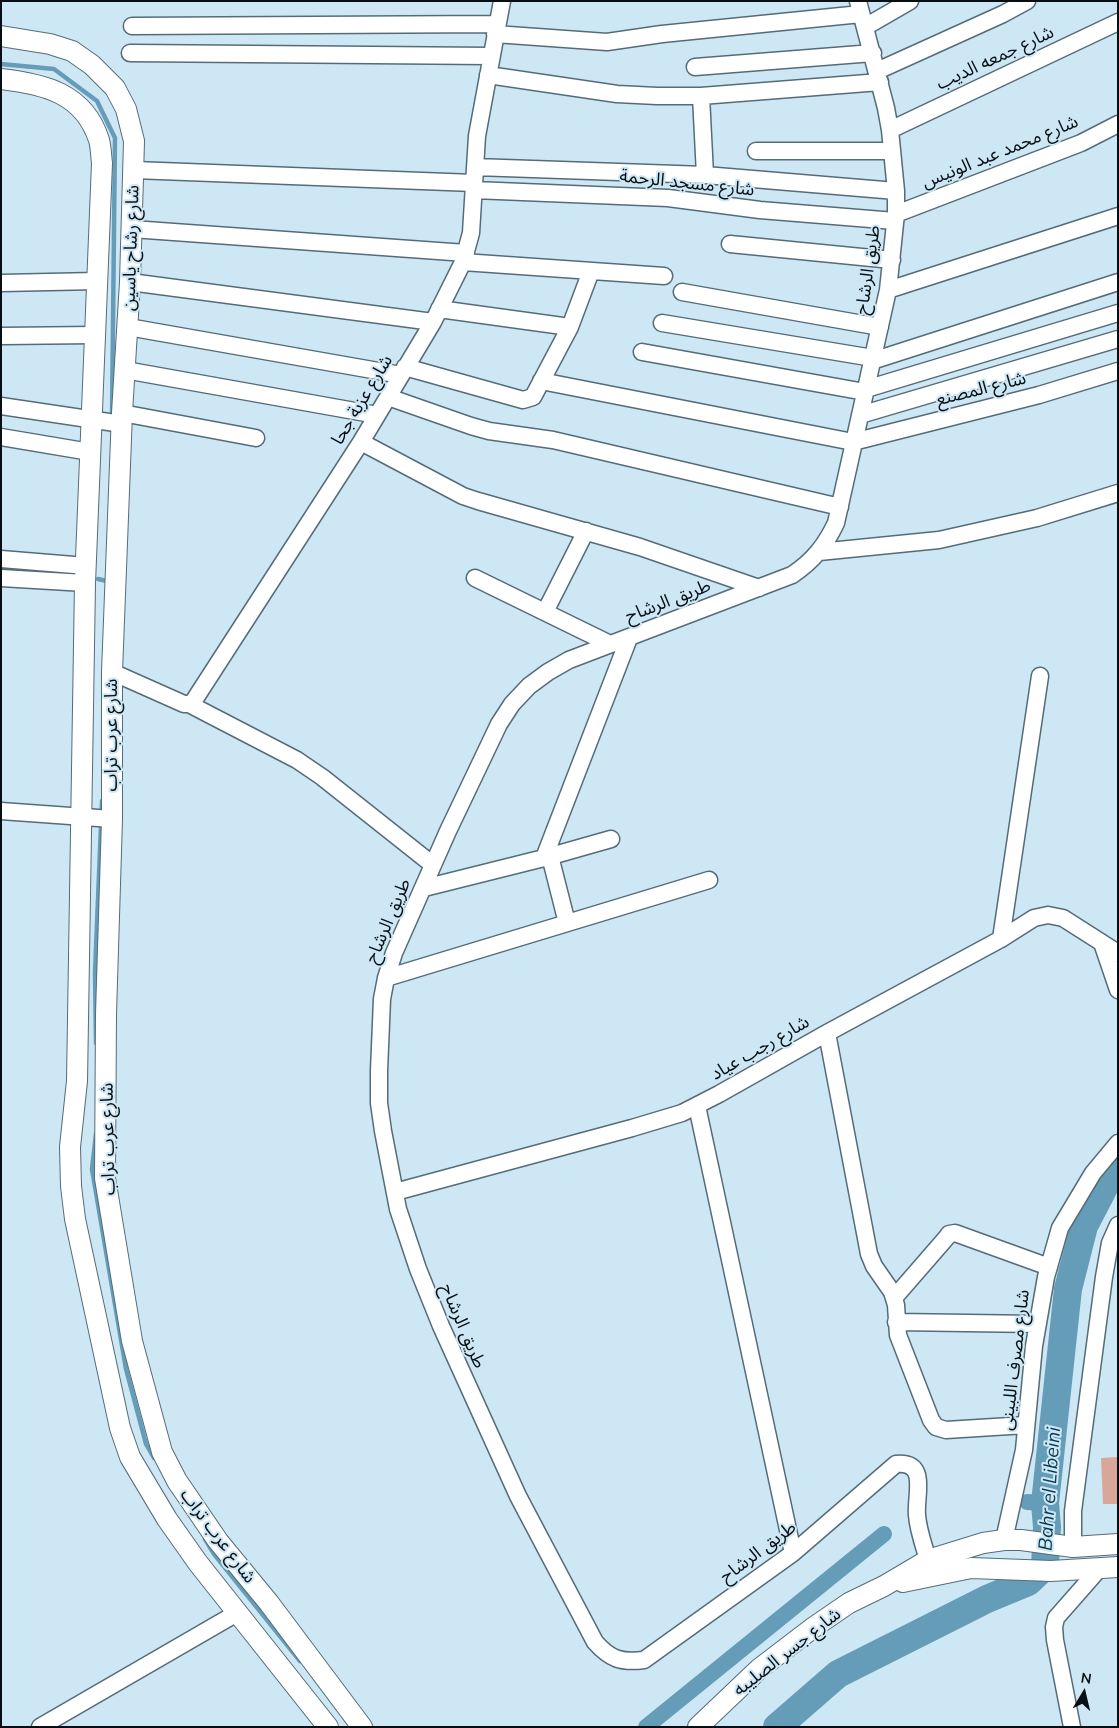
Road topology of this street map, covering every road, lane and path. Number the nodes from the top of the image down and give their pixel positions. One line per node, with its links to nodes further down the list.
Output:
1 (502, 1): 7 (street, شارع عزبة جحا)
2 (910, 1): 4 (street)
3 (1027, 1): 14 (street)
4 (861, 14): 7 (street); 10 (street, طريق الرشاح)
5 (1118, 22): 18 (street, شارع جمعه الديب)
6 (132, 26): 7 (street)
7 (496, 29): 11 (street, شارع عزبة جحا)
8 (1, 36): 21 (street, شارع رشاح ياسين)
9 (130, 53): 11 (street)
10 (873, 53): 12 (street); 14 (street, طريق الرشاح)
11 (491, 56): 13 (street, شارع عزبة جحا)
12 (695, 67)
13 (488, 75): 16 (street); 23 (street, شارع عزبة جحا)
14 (878, 76): 16 (street); 18 (street, طريق الرشاح)
15 (1, 79): 33 (street, شارع رشاح ياسين)
16 (701, 96): 22 (street)
17 (1118, 124): 26 (street, شارع محمد عبد الونيس)
18 (890, 130): 20 (street, طريق الرشاح)
19 (756, 150): 20 (street)
20 (892, 151): 24 (street, طريق الرشاح)
21 (134, 170): 23 (street); 27 (street, شارع رشاح ياسين)
22 (705, 174): 23 (street); 24 (street)
23 (474, 180): 26 (street, شارع مسجد الرحمة); 29 (street, شارع عزبة جحا)
24 (896, 191): 26 (street, طريق الرشاح)
25 (1118, 216): 37 (street)
26 (895, 218): 30 (street, طريق الرشاح)
27 (132, 229): 29 (street); 34 (street, شارع رشاح ياسين)
28 (730, 244): 30 (street)
29 (464, 257): 31 (street); 40 (street, شارع عزبة جحا)
30 (892, 260): 37 (street, طريق الرشاح)
31 (591, 271): 32 (street); 43 (street)
32 (664, 276)
33 (97, 281): 36 (street); 45 (street, شارع رشاح ياسين)
34 (130, 282): 40 (street); 42 (street, شارع رشاح ياسين)
35 (1118, 282): 49 (street)
36 (1, 283)
37 (888, 290): 44 (street, طريق الرشاح)
38 (682, 292): 44 (street)
39 (1118, 313): 54 (street)
40 (436, 315): 43 (street); 51 (street, شارع عزبة جحا)
41 (662, 323): 49 (street)
42 (128, 327): 50 (street, شارع رشاح ياسين); 51 (street)
43 (570, 327): 53 (street)
44 (880, 327): 49 (street, طريق الرشاح)
45 (95, 335): 46 (street); 59 (street, شارع رشاح ياسين)
46 (1, 336)
47 (1118, 339): 58 (street)
48 (642, 352): 54 (street)
49 (873, 360): 54 (street, طريق الرشاح)
50 (125, 370): 57 (street); 59 (street, شارع رشاح ياسين)
51 (403, 371): 53 (street); 55 (street, شارع عزبة جحا)
52 (1118, 371): 63 (street, شارع المصنع)
53 (541, 381): 63 (street)
54 (865, 391): 58 (street, طريق الرشاح)
55 (388, 397): 57 (street, شارع عزبة جحا); 66 (street)
56 (1, 406): 59 (street)
57 (377, 415): 62 (street, شارع عزبة جحا)
58 (860, 415): 63 (street, طريق الرشاح)
59 (110, 420): 61 (street); 64 (street, شارع رشاح ياسين); 68 (street, شارع رشاح ياسين)
60 (1, 437): 64 (street)
61 (256, 438)
62 (361, 442): 67 (street); 80 (street, شارع عزبة جحا)
63 (853, 442): 66 (street, طريق الرشاح)
64 (90, 452): 68 (street, شارع رشاح ياسين)
65 (1118, 493): 69 (street)
66 (840, 507): 69 (street, طريق الرشاح)
67 (586, 531): 74 (street); 75 (street)
68 (103, 541): 71 (street, شارع رشاح ياسين); 78 (street, شارع عرب تراب)
69 (819, 552): 74 (street, طريق الرشاح)
70 (1, 559): 71 (street)
71 (85, 575): 72 (street); 82 (street, شارع عرب تراب)
72 (1, 578)
73 (475, 578): 75 (street)
74 (759, 588): 76 (street, طريق الرشاح)
75 (545, 612): 77 (street)
76 (629, 638): 77 (street, طريق الرشاح); 84 (street)
77 (610, 644): 85 (street, طريق الرشاح)
78 (112, 672): 80 (street); 82 (street, شارع عرب تراب)
79 (1040, 676): 89 (street)
80 (189, 704): 85 (street)
81 (1, 811): 82 (street)
82 (96, 818): 111 (street, شارع عرب تراب); 114 (street, شارع عرب تراب)
83 (611, 839): 84 (street)
84 (547, 857): 87 (street); 88 (street)
85 (433, 866): 87 (street, طريق الرشاح)
86 (708, 880): 88 (street)
87 (424, 888): 92 (street, طريق الرشاح)
88 (567, 923): 92 (street)
89 (1001, 939): 90 (street, شارع رجب عياد); 94 (street, شارع رجب عياد)
90 (1102, 943): 91 (street, شارع رجب عياد); 93 (street)
91 (1118, 953)
92 (386, 978): 97 (street, طريق الرشاح)
93 (1118, 990)
94 (827, 1033): 95 (street, شارع رجب عياد); 100 (street)
95 (697, 1106): 97 (street, شارع رجب عياد); 107 (street)
96 (1118, 1143): 99 (street, شارع مصرف اللبينى)
97 (395, 1192): 107 (street, طريق الرشاح)
98 (1118, 1225): 106 (street)
99 (1049, 1267): 100 (street); 102 (street, شارع مصرف اللبينى)
100 (894, 1298): 101 (street)
101 (896, 1322): 102 (street); 103 (street)
102 (1038, 1324): 103 (street, شارع مصرف اللبينى)
103 (1026, 1425): 104 (street, شارع مصرف اللبينى)
104 (1013, 1540): 106 (street, شارع جسر الصليبه); 108 (street, شارع جسر الصليبه)
105 (1118, 1544): 106 (street, شارع جسر الصليبه)
106 (1070, 1547)
107 (793, 1553): 108 (street, طريق الرشاح)
108 (928, 1560): 110 (street, شارع جسر الصليبه)
109 (1101, 1569): 110 (street, شارع جسر الصليبه); 116 (street)
110 (884, 1586): 115 (street, شارع جسر الصليبه)
111 (236, 1613): 112 (street); 113 (street, شارع عرب تراب)
112 (40, 1727)
113 (328, 1727)
114 (362, 1727)
115 (698, 1727)
116 (1072, 1727)

